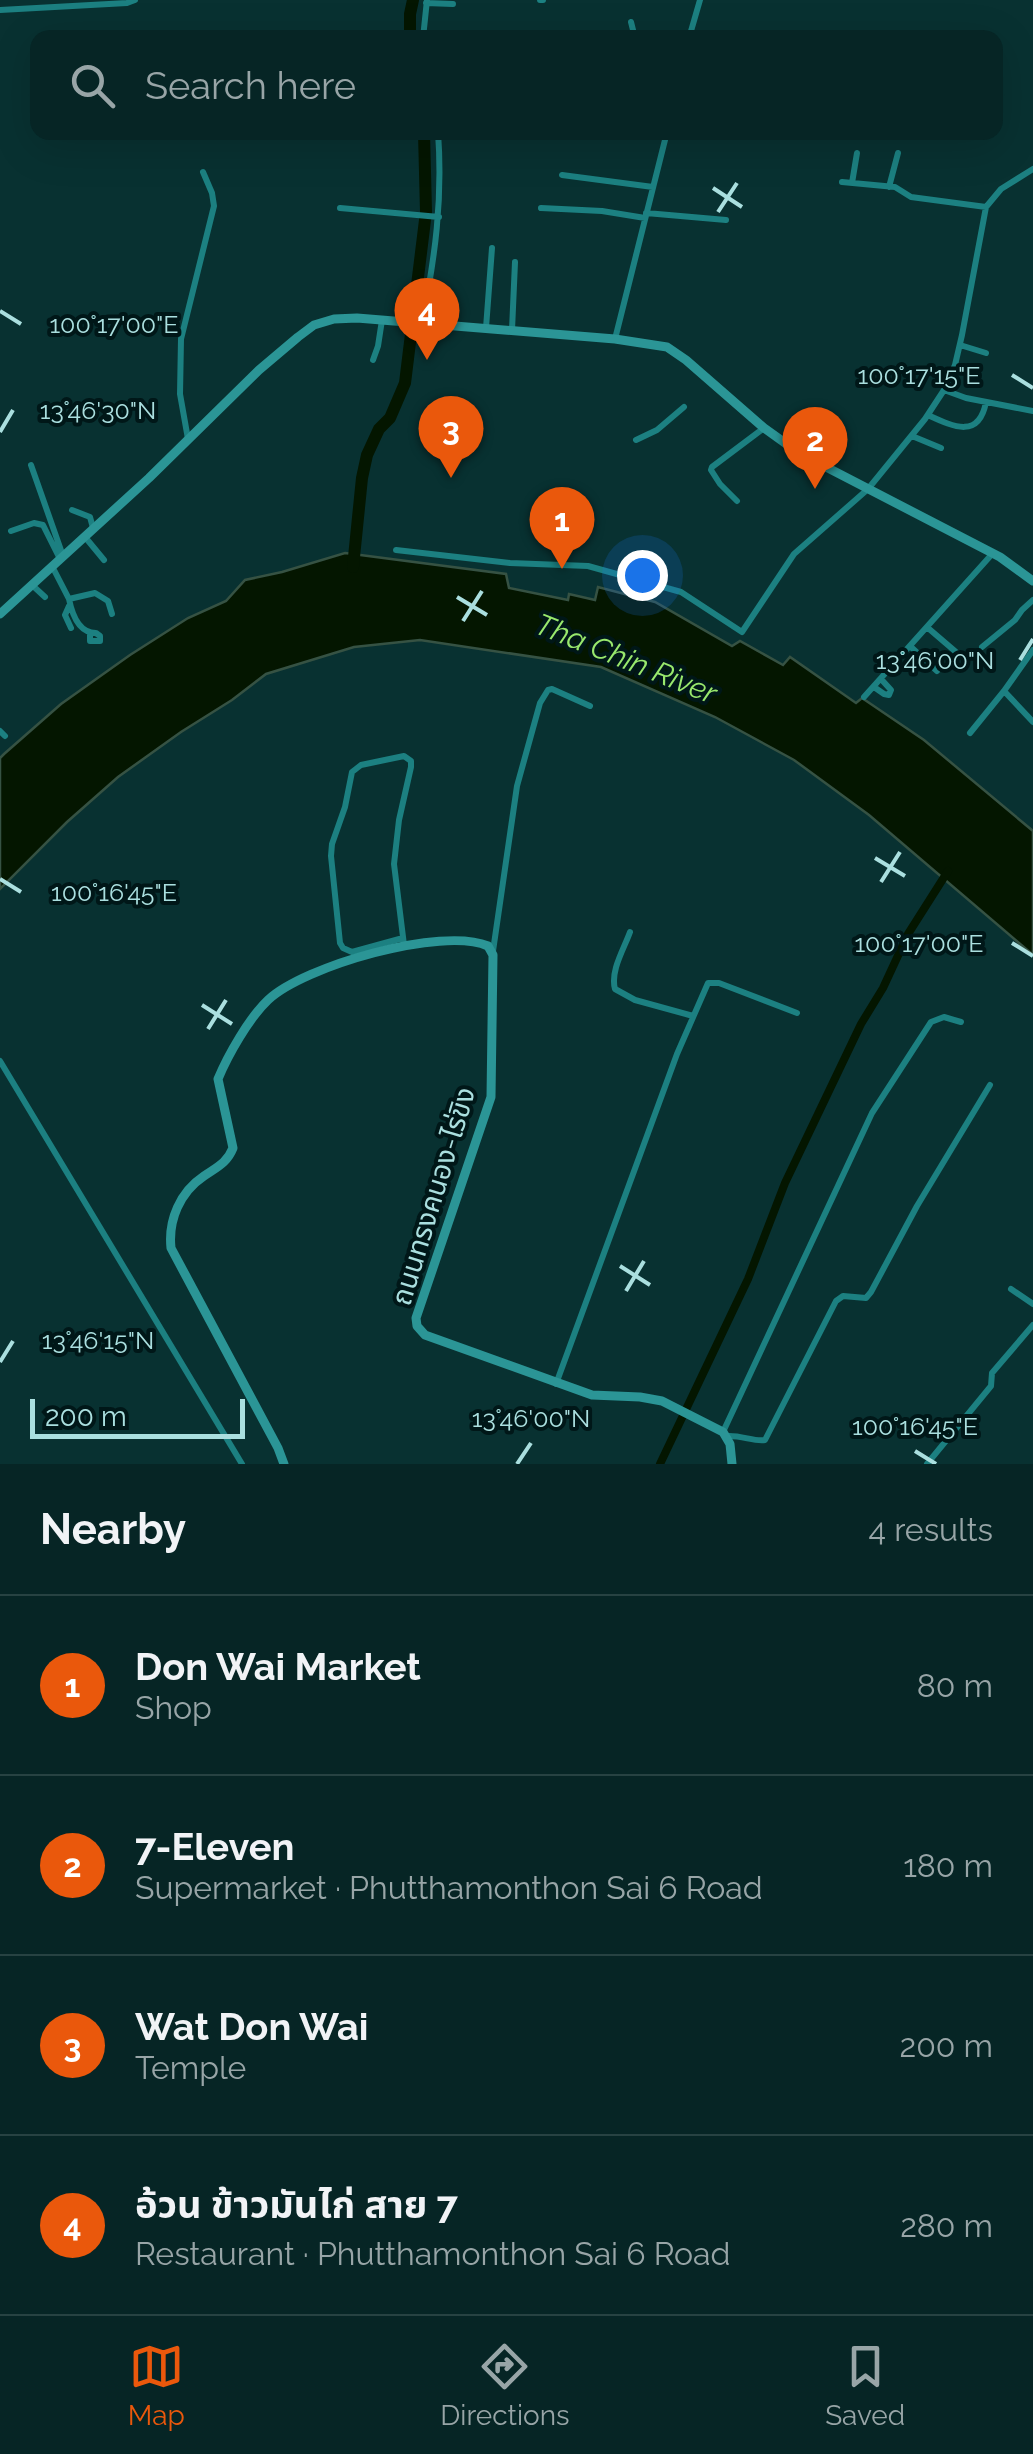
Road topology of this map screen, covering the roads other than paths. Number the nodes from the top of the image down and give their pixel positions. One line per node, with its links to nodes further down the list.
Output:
1 (135, 0): 5 (street)
2 (700, 0): 9 (street)
3 (426, 2): 4 (street); 7 (street)
4 (454, 4)
5 (0, 10)
6 (631, 22): 8 (street)
7 (424, 30)
8 (633, 30)
9 (691, 30)
10 (438, 140): 25 (street)
11 (664, 140): 19 (street)
12 (857, 153): 18 (street)
13 (898, 153): 20 (street)
14 (1033, 169): 21 (street)
15 (203, 172): 44 (street)
16 (562, 175): 19 (street)
17 (842, 182): 18 (street)
18 (852, 183): 20 (street)
19 (653, 187): 24 (street)
20 (889, 187): 21 (street)
21 (986, 207): 34 (street)
22 (340, 208): 25 (street)
23 (541, 208): 24 (street)
24 (646, 216): 26 (street); 33 (street)
25 (434, 217): 30 (street)
26 (726, 220)
27 (492, 248): 31 (street)
28 (515, 262): 32 (street)
29 (382, 320): 30 (street); 36 (street); 44 (street)
30 (416, 322): 31 (street)
31 (486, 328): 32 (street)
32 (512, 330): 33 (street)
33 (615, 339): 42 (street)
34 (960, 346): 35 (street); 37 (street)
35 (986, 353)
36 (373, 360)
37 (944, 390): 38 (street); 41 (street)
38 (986, 402): 40 (street); 41 (street)
39 (684, 406): 45 (street)
40 (1033, 412)
41 (928, 415): 43 (street)
42 (764, 428): 48 (street); 49 (street)
43 (912, 436): 46 (street); 48 (street)
44 (188, 440): 51 (street)
45 (636, 440)
46 (941, 448)
47 (31, 465): 56 (street)
48 (868, 489): 54 (street); 55 (street)
49 (737, 501)
50 (72, 510): 51 (street)
51 (94, 529): 53 (street)
52 (11, 531): 56 (street)
53 (85, 537): 56 (street); 57 (street)
54 (396, 550)
55 (993, 554): 58 (street); 66 (street)
56 (59, 560): 59 (street); 62 (street)
57 (104, 560)
58 (1033, 581)
59 (32, 585): 60 (street); 63 (street)
60 (45, 597)
61 (1033, 600): 69 (street)
62 (69, 602): 64 (street); 65 (street); 67 (street)
63 (0, 614)
64 (112, 614)
65 (71, 628)
66 (928, 628): 68 (street); 71 (street)
67 (90, 633)
68 (911, 647): 72 (street); 73 (street)
69 (982, 648)
70 (1033, 650): 75 (street)
71 (956, 652)
72 (937, 671)
73 (881, 679): 74 (street); 74 (street)
74 (874, 687): 76 (street)
75 (1004, 692): 78 (street); 79 (street)
76 (864, 697)
77 (590, 706): 82 (street)
78 (1033, 722)
79 (970, 733)
80 (630, 932): 84 (street)
81 (404, 942): 81 (street); 82 (street); 94 (street)
82 (493, 951): 91 (street, ถนนทรงคนอง-ไร่ขิง)
83 (797, 1013): 84 (street)
84 (693, 1016): 91 (street)
85 (961, 1022): 92 (street)
86 (0, 1061): 93 (street)
87 (990, 1085): 92 (street)
88 (1011, 1290): 89 (street)
89 (1033, 1304)
90 (1033, 1325): 96 (street)
91 (556, 1384): 92 (street, ถนนทรงคนอง-ไร่ขิง)
92 (725, 1434): 95 (street)
93 (242, 1464)
94 (284, 1464)
95 (732, 1464)
96 (927, 1464)

